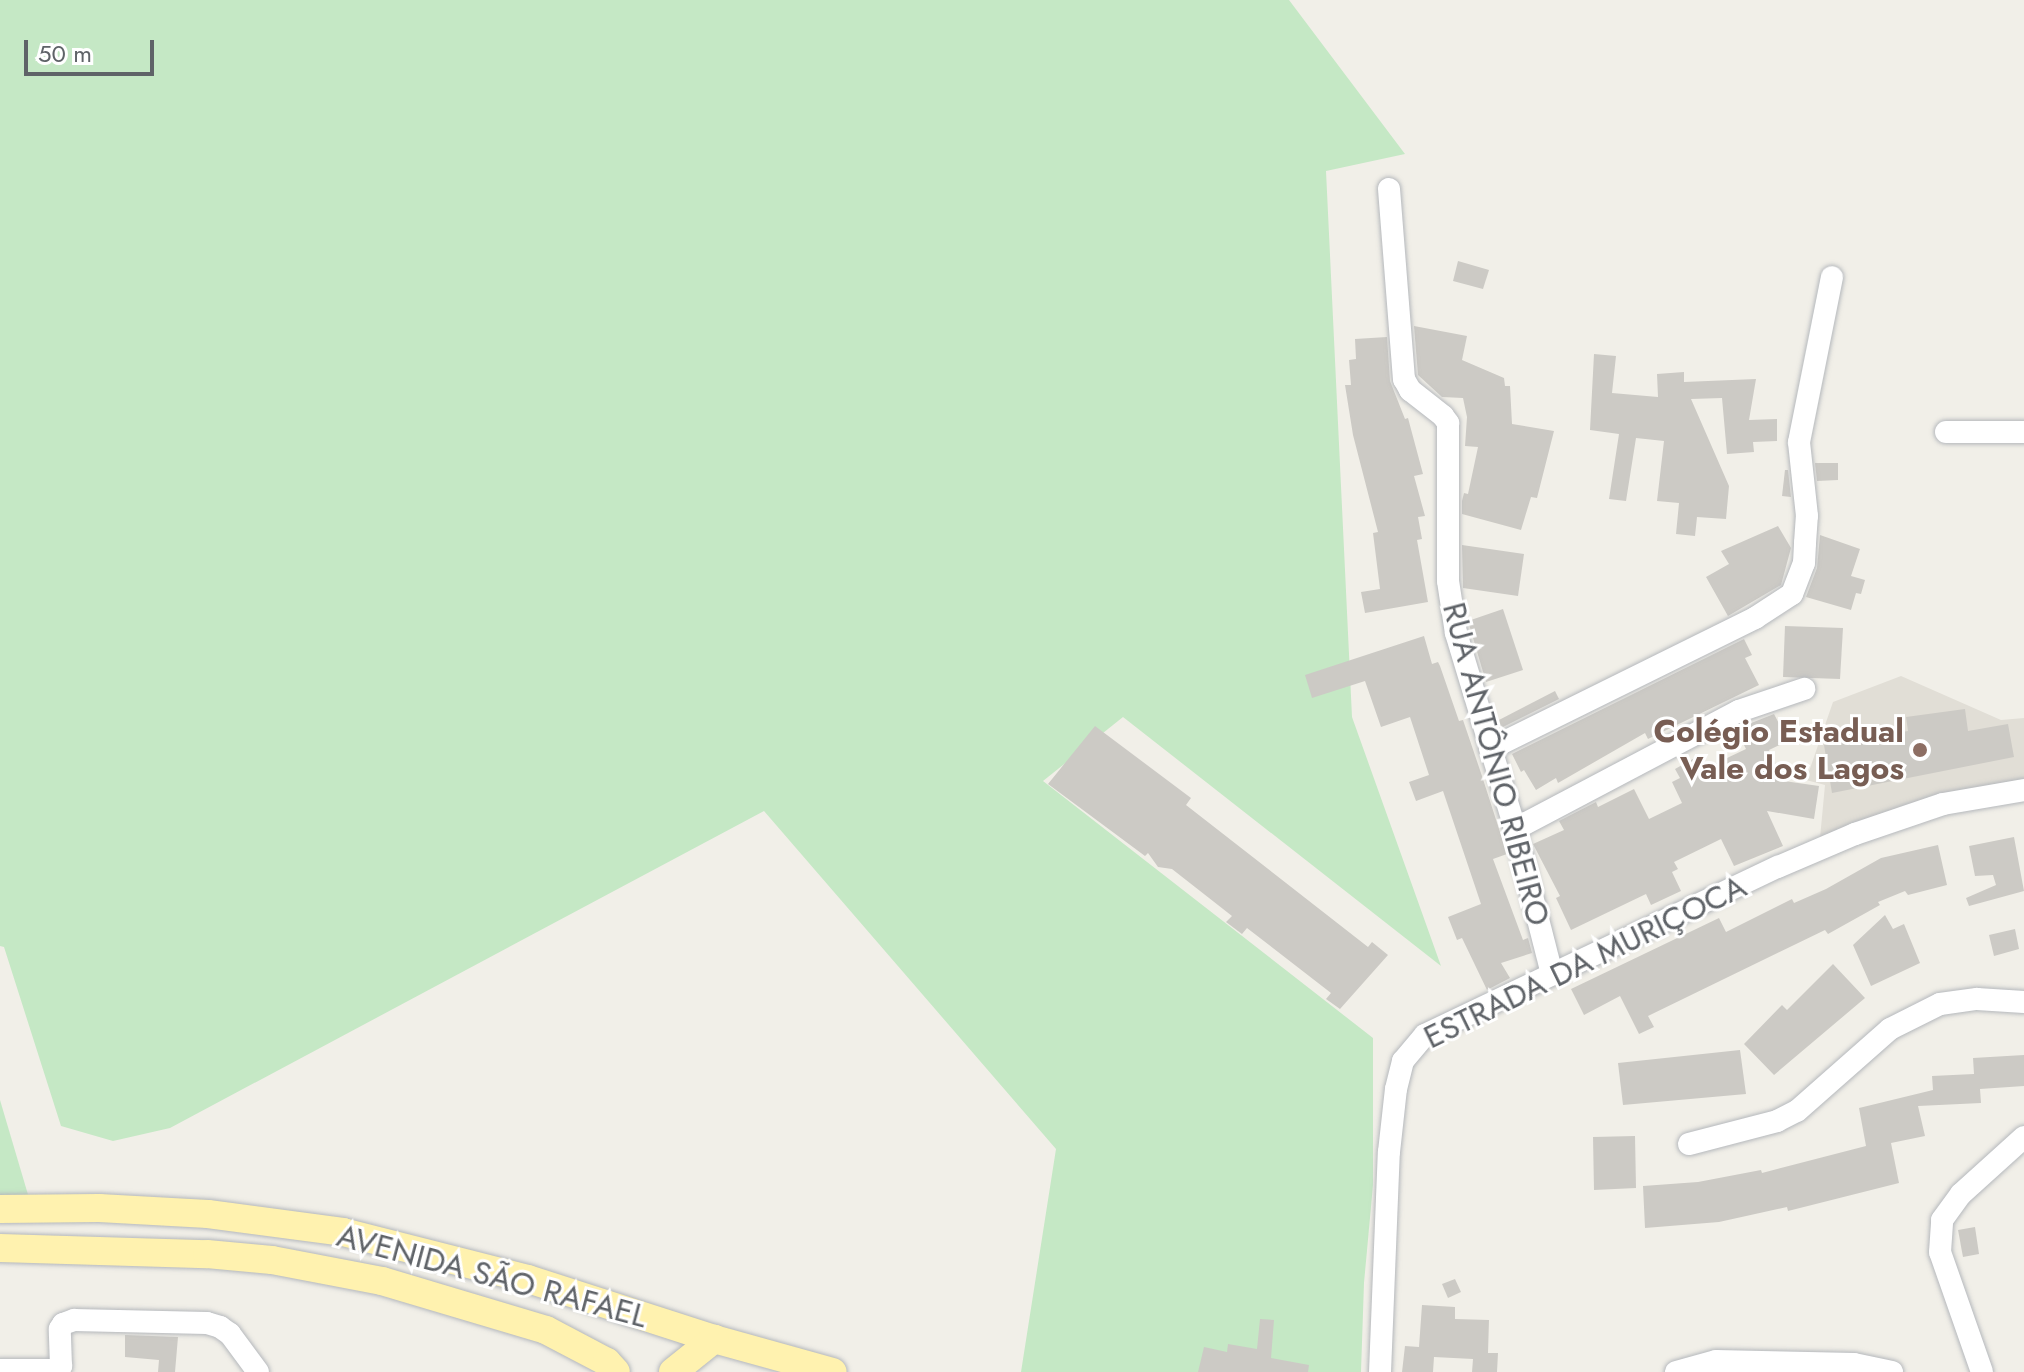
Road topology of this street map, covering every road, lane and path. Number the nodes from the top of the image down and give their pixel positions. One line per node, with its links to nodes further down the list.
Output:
1 (1389, 189): 6 (street, RUA ANTÔNIO RIBEIRO)
2 (1832, 277): 6 (street)
3 (1946, 432): 4 (street)
4 (2024, 432)
5 (1804, 689): 8 (street)
6 (1490, 749): 8 (street, RUA ANTÔNIO RIBEIRO)
7 (2024, 790): 9 (street, ESTRADA DA MURIÇOCA)
8 (1515, 829): 9 (street, RUA ANTÔNIO RIBEIRO)
9 (1552, 974): 21 (street, ESTRADA DA MURIÇOCA)
10 (2024, 1002): 12 (street)
11 (2024, 1137): 24 (street)
12 (1689, 1144)
13 (0, 1209): 15 (main road, AVENIDA SÃO RAFAEL)
14 (0, 1248): 18 (main road, AVENIDA SÃO RAFAEL)
15 (714, 1339): 19 (main road); 20 (main road, AVENIDA SÃO RAFAEL)
16 (0, 1370): 17 (street)
17 (258, 1372)
18 (616, 1372)
19 (673, 1372)
20 (833, 1372)
21 (1380, 1372)
22 (1676, 1372): 23 (street)
23 (1892, 1372)
24 (1982, 1372)

